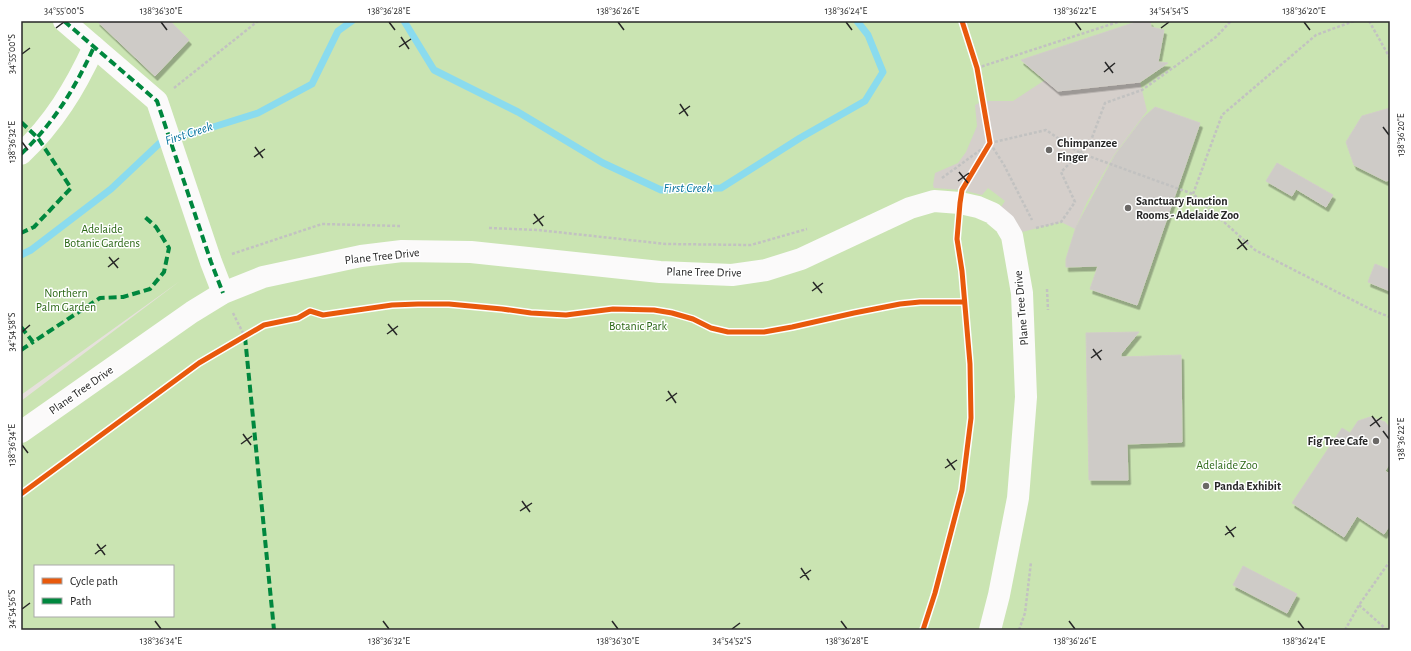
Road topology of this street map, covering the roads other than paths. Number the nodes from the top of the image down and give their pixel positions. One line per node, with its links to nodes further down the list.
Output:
1 (64, 21): 2 (street)
2 (94, 47): 3 (street); 4 (street)
3 (21, 154)
4 (223, 293): 5 (street, Plane Tree Drive); 6 (street, Plane Tree Drive)
5 (21, 432)
6 (990, 630)

